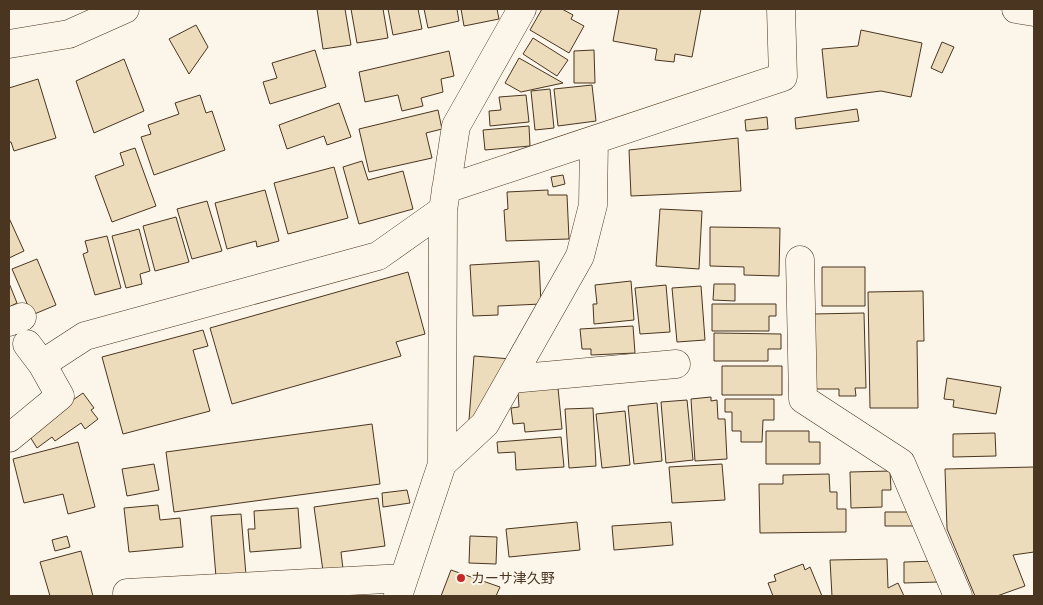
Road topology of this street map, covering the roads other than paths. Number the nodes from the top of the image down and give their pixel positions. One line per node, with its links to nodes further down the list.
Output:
1 (125, 9): 6 (street)
2 (522, 9): 8 (street)
3 (781, 9): 7 (street)
4 (1016, 9): 5 (street)
5 (1034, 12)
6 (9, 44)
7 (594, 140): 8 (street); 11 (street)
8 (445, 199): 12 (street); 13 (street)
9 (800, 260): 16 (street)
10 (676, 364): 11 (street)
11 (511, 378): 13 (street)
12 (9, 438)
13 (442, 464): 14 (street)
14 (401, 587): 15 (street)
15 (127, 593)
16 (958, 596)

